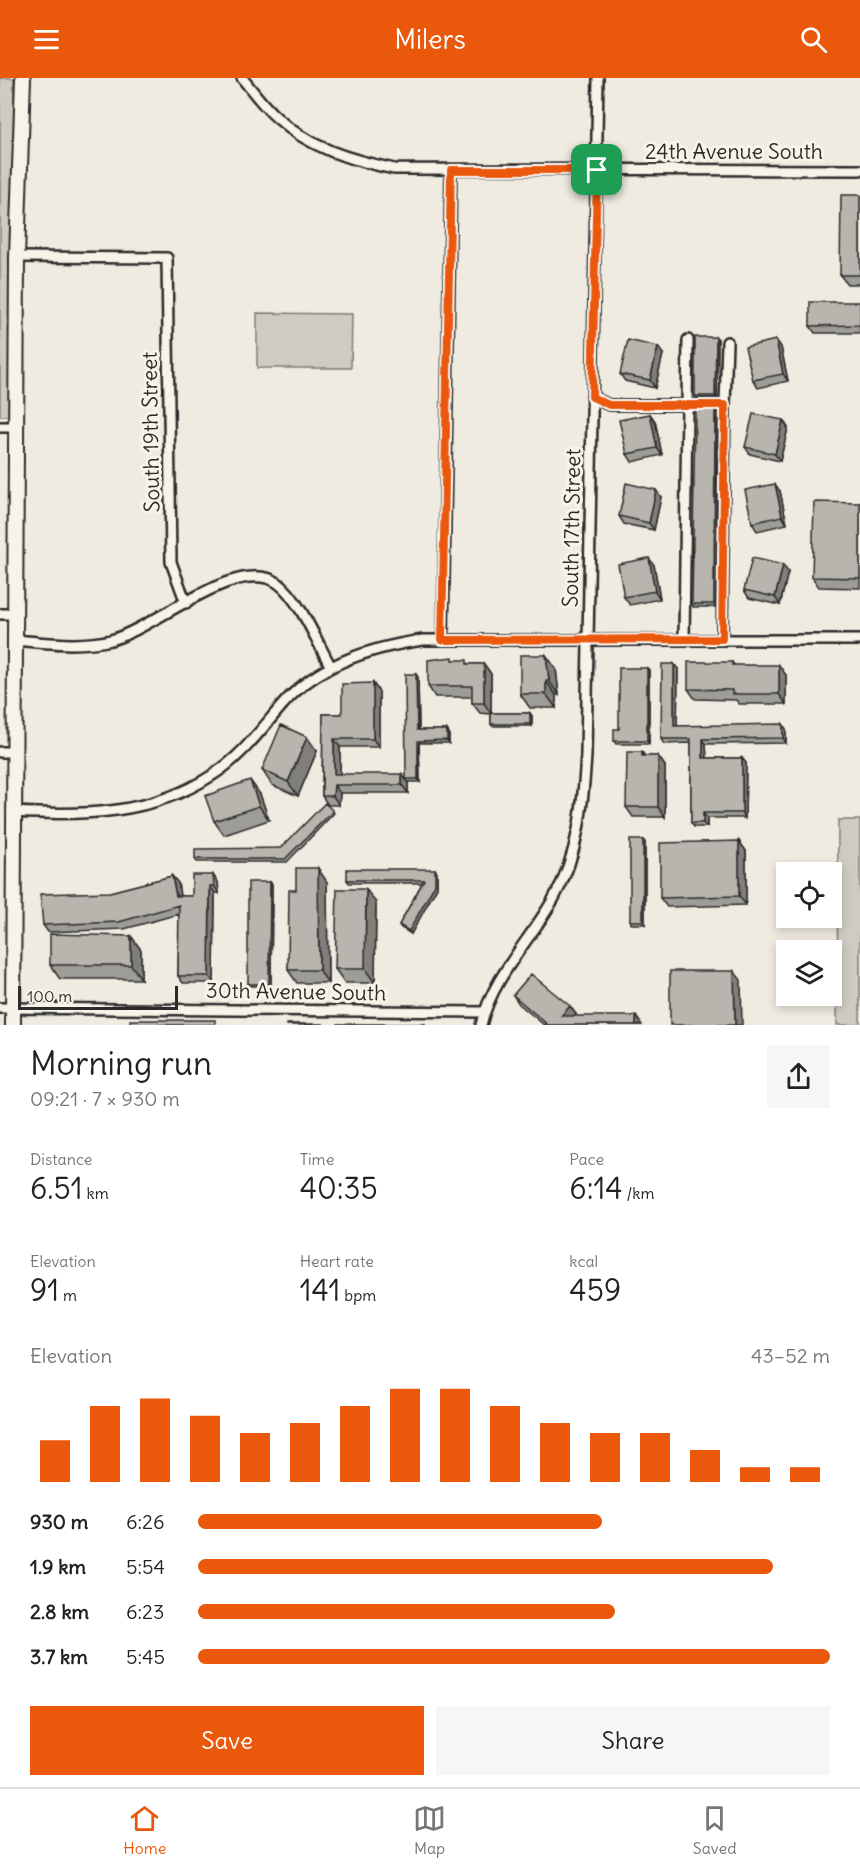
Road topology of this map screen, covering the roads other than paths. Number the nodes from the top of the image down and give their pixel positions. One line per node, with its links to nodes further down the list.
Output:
1 (23, 78): 7 (street)
2 (242, 78): 4 (street, 24th Avenue South)
3 (598, 78): 5 (street, South 17th Street)
4 (451, 170): 5 (street, 24th Avenue South); 21 (street)
5 (597, 170): 6 (street, 24th Avenue South); 10 (street, South 17th Street)
6 (860, 170)
7 (17, 257): 14 (street); 15 (street, South 19th Street)
8 (688, 340): 11 (street)
9 (727, 342): 12 (street)
10 (592, 397): 11 (street); 17 (street, South 17th Street)
11 (687, 405): 12 (street); 18 (street)
12 (725, 405): 19 (street)
13 (0, 427): 14 (street)
14 (16, 427): 16 (street)
15 (186, 603): 20 (street); 23 (street)
16 (7, 614): 20 (street)
17 (588, 639): 18 (street); 21 (street); 27 (street, South 17th Street)
18 (684, 639): 19 (street)
19 (722, 639): 22 (street)
20 (15, 640): 24 (street)
21 (442, 640): 23 (street)
22 (860, 640)
23 (331, 667): 25 (street)
24 (7, 752): 25 (street)
25 (14, 812): 26 (street)
26 (6, 1008): 27 (street, 30th Avenue South); 28 (street)
27 (484, 1012): 29 (street, South 17th Street)
28 (13, 1025)
29 (481, 1025)

